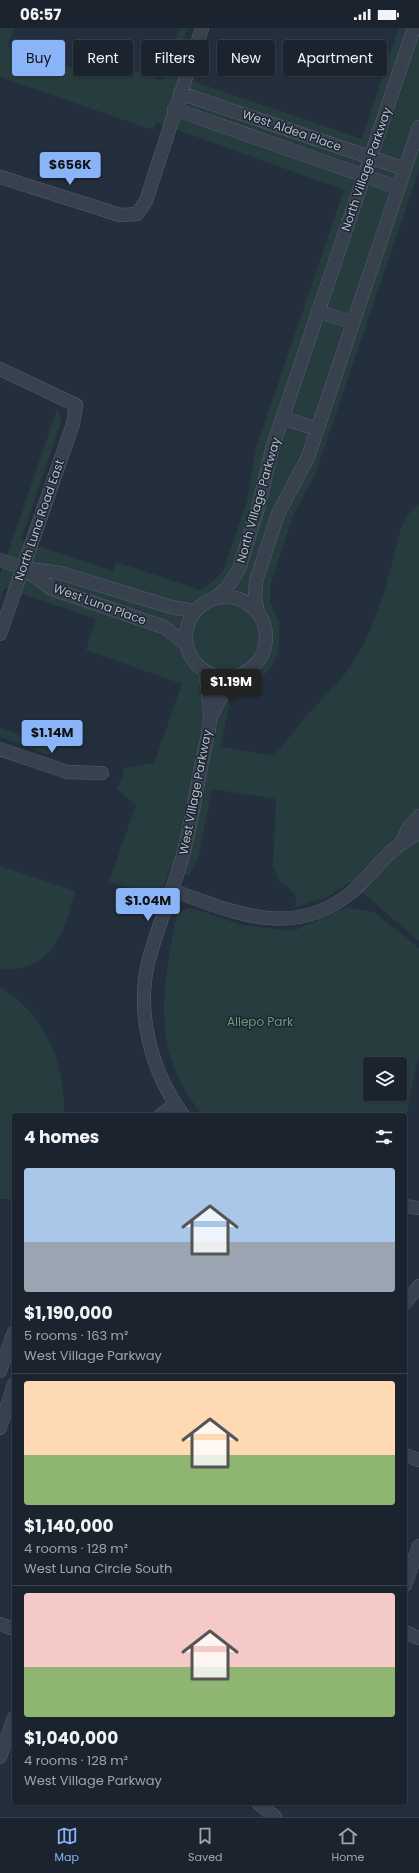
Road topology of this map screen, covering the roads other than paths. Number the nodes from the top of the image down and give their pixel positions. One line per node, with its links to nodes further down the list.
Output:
1 (202, 28): 3 (street)
2 (414, 28): 6 (street, North Village Parkway)
3 (180, 92): 4 (street); 6 (street, West Aldea Place)
4 (174, 109): 8 (street, West Aldea Place); 9 (street)
5 (419, 127): 7 (street, North Village Parkway)
6 (370, 157): 7 (street, West Aldea Place); 8 (street, North Village Parkway)
7 (405, 169): 10 (street, North Village Parkway)
8 (364, 175): 10 (street, West Aldea Place); 11 (street, North Village Parkway)
9 (0, 177)
10 (399, 188): 12 (street, North Village Parkway)
11 (318, 310): 12 (street); 14 (street, North Village Parkway)
12 (353, 323): 15 (street, North Village Parkway)
13 (0, 368): 17 (street, North Luna Road East)
14 (283, 418): 15 (street); 18 (street, North Village Parkway)
15 (317, 430): 20 (street, North Village Parkway)
16 (0, 560): 17 (street)
17 (23, 568): 19 (street, West Luna Place); 21 (street, North Luna Road East); 22 (street, West Luna Place)
18 (215, 598): 19 (street); 20 (street)
19 (195, 611): 22 (street)
20 (258, 613): 24 (street)
21 (0, 634)
22 (186, 644): 23 (street)
23 (205, 671): 24 (street); 25 (street, West Village Parkway)
24 (236, 676): 25 (street, West Village Parkway)
25 (210, 719): 31 (street, West Village Parkway)
26 (0, 749): 27 (street)
27 (102, 773)
28 (419, 816): 30 (street)
29 (419, 832): 30 (street)
30 (401, 844): 31 (street)
31 (172, 890): 32 (street, West Village Parkway)
32 (175, 1104): 33 (street); 34 (street, West Village Parkway)
33 (163, 1113)
34 (182, 1113)
35 (407, 1206): 36 (street)
36 (419, 1208)
37 (419, 1286): 38 (street)
38 (407, 1301)
39 (12, 1338): 40 (street)
40 (0, 1371)
41 (12, 1390): 42 (street)
42 (0, 1428)
43 (407, 1456): 44 (street)
44 (419, 1460)
45 (419, 1546): 46 (street)
46 (407, 1579)
47 (0, 1624): 48 (street)
48 (12, 1628)
49 (407, 1633): 50 (street)
50 (419, 1638)
51 (12, 1724): 52 (street)
52 (0, 1757)
53 (260, 1805): 54 (street)
54 (275, 1817)

